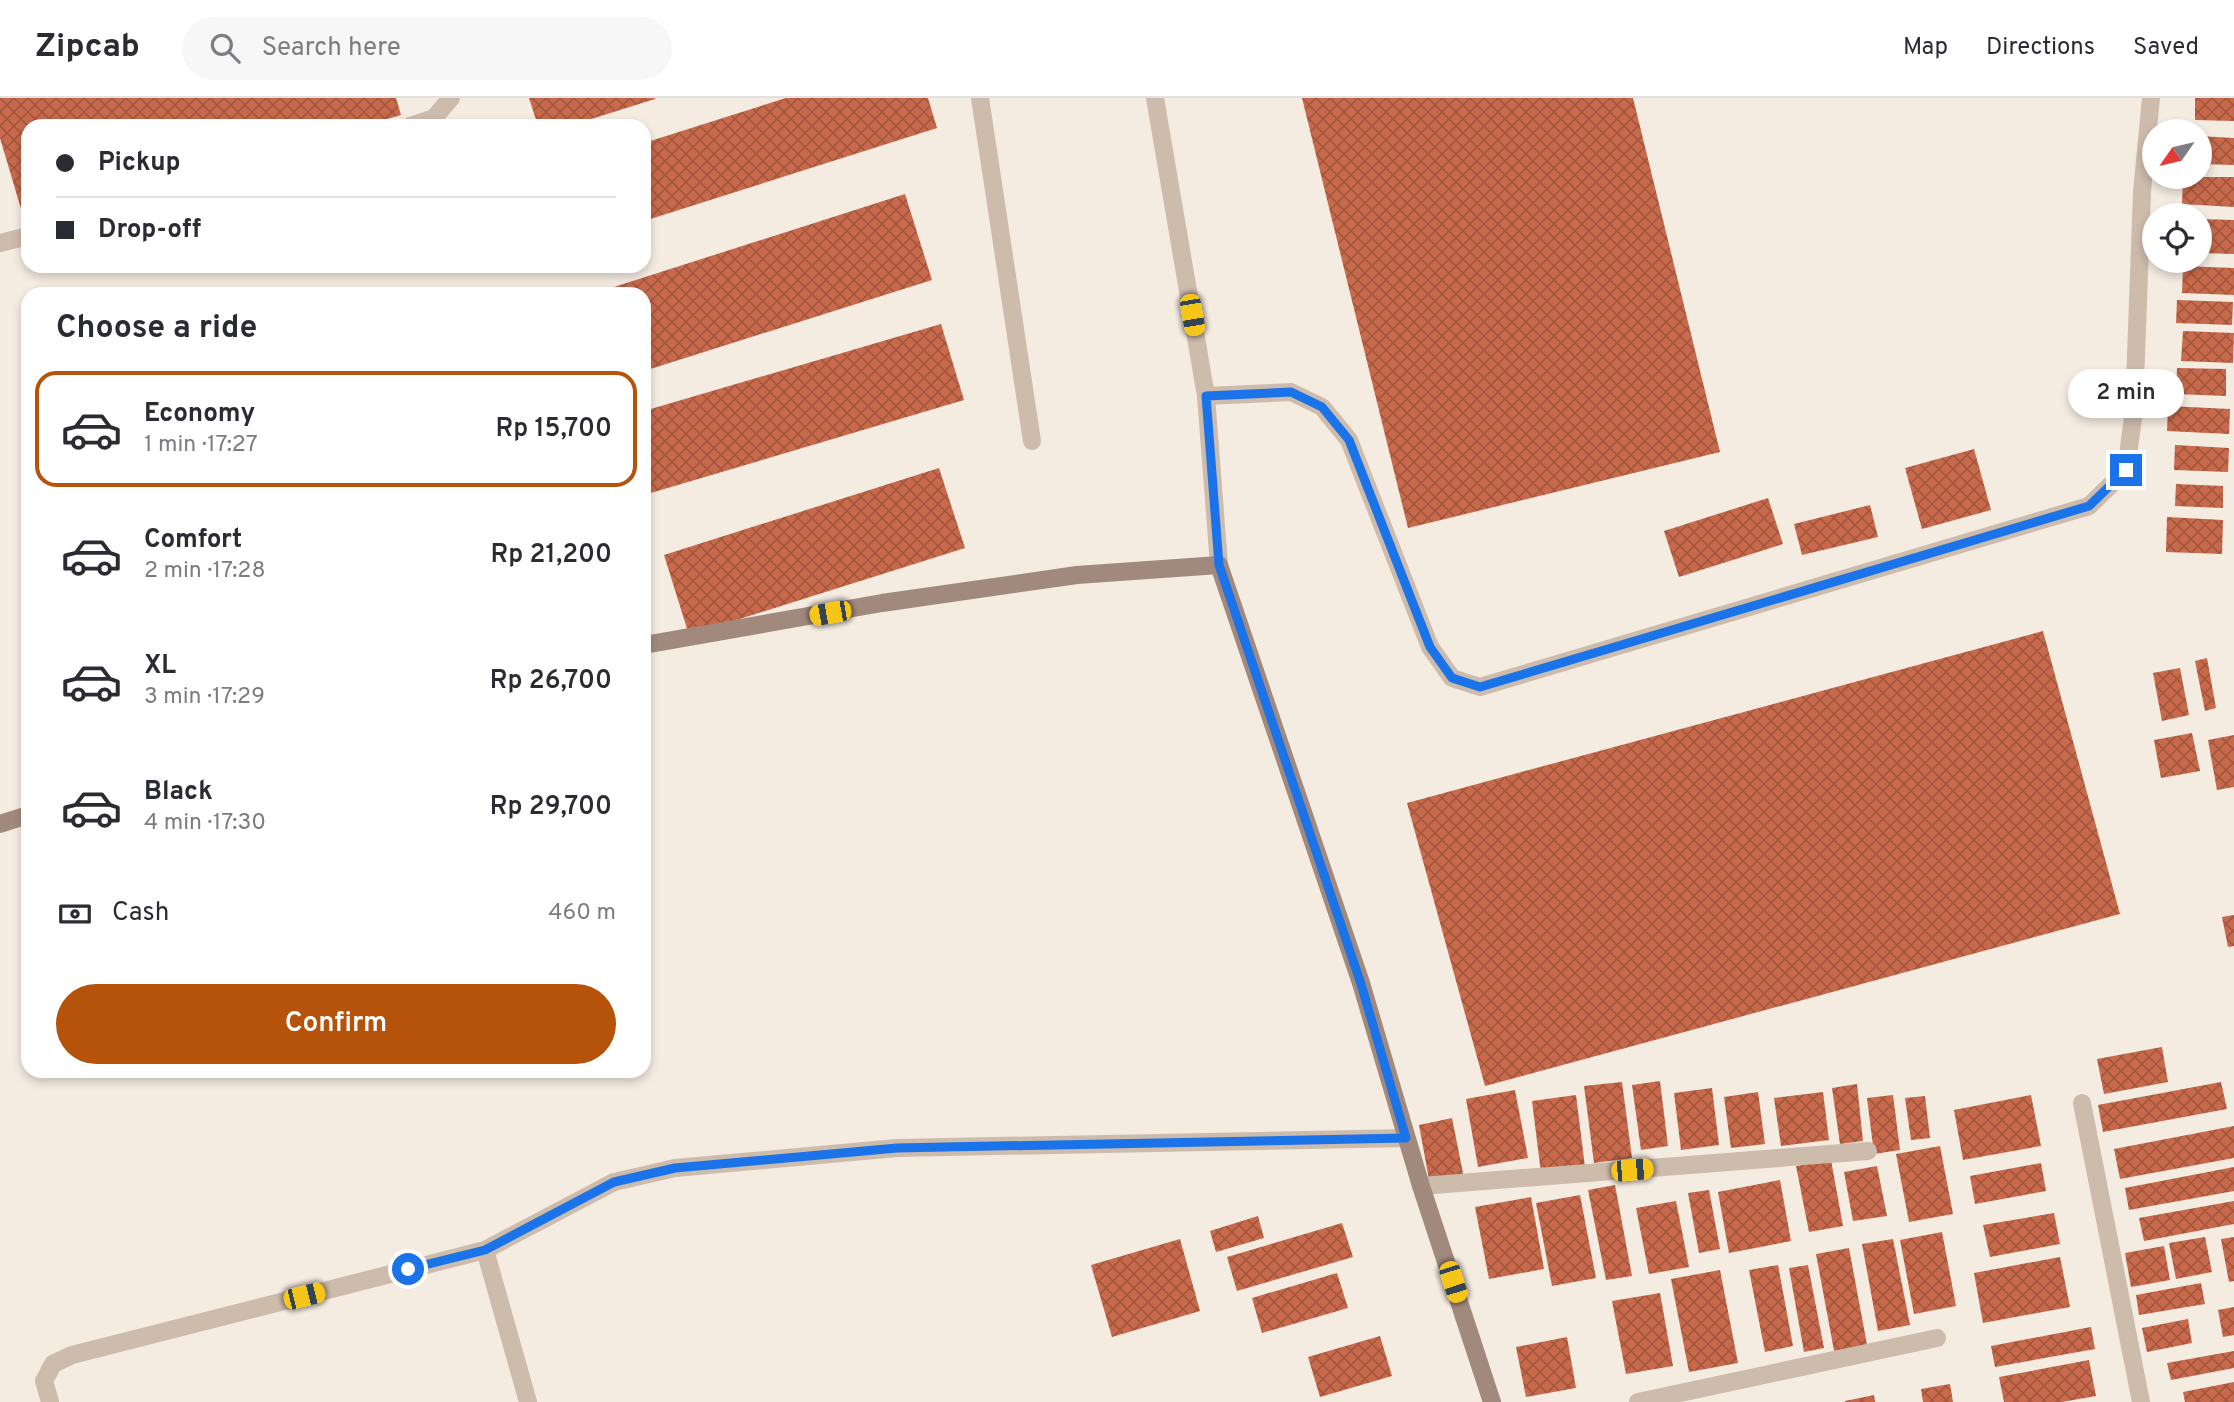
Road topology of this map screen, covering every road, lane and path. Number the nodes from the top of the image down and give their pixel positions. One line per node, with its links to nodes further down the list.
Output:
1 (451, 98): 5 (street)
2 (980, 98): 9 (street)
3 (1155, 98): 8 (street)
4 (2151, 98): 8 (street)
5 (431, 119)
6 (21, 238): 7 (street)
7 (0, 243)
8 (1206, 396): 10 (street)
9 (1032, 441)
10 (1219, 565): 11 (main road); 15 (main road)
11 (651, 644)
12 (21, 817): 13 (main road)
13 (0, 824)
14 (2082, 1103): 24 (street)
15 (1406, 1138): 17 (main road); 18 (street)
16 (1868, 1151): 17 (street)
17 (1421, 1186): 22 (main road)
18 (485, 1250): 20 (street); 21 (street)
19 (1937, 1338): 23 (street)
20 (50, 1402)
21 (528, 1402)
22 (1492, 1402)
23 (1638, 1402)
24 (2140, 1402)

